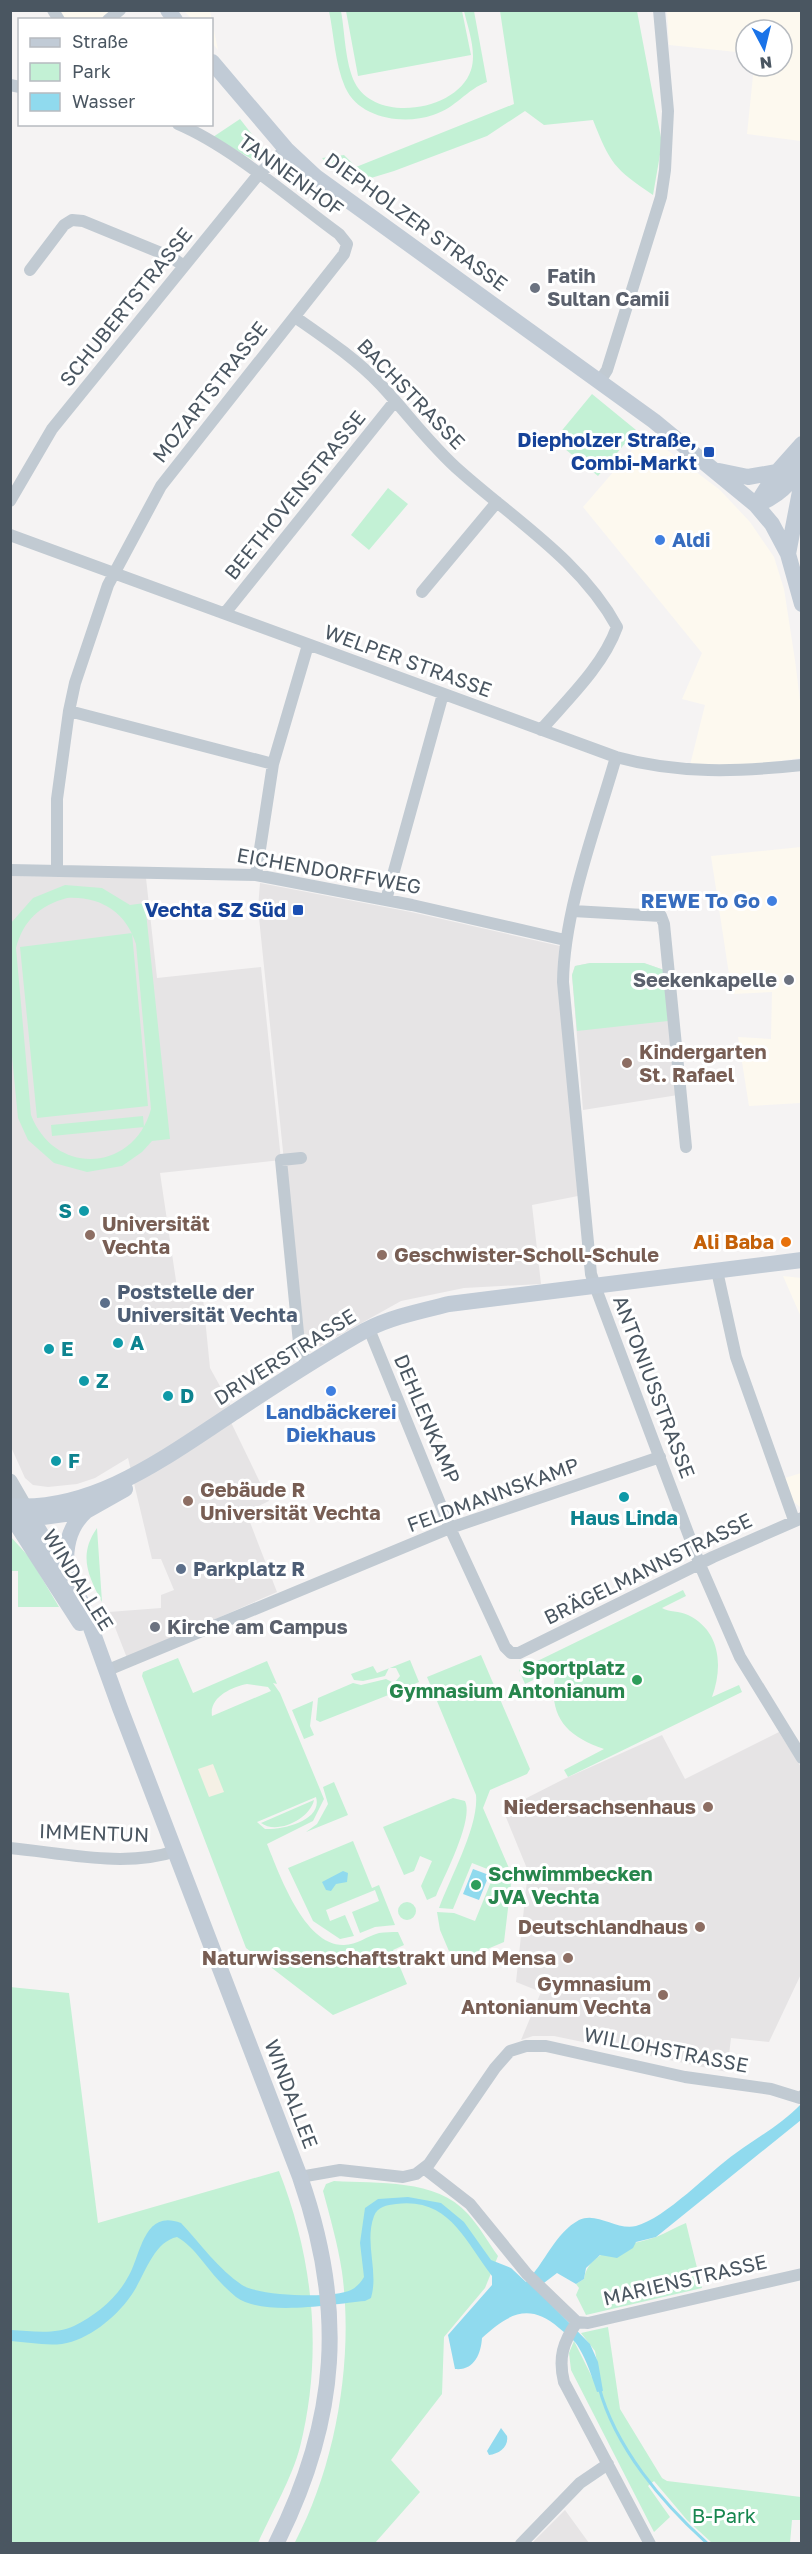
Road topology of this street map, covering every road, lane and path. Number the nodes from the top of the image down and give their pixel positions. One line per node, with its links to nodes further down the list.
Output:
1 (658, 10): 10 (street)
2 (213, 63): 4 (main road, DIEPHOLZER STRASSE)
3 (182, 126): 5 (street, TANNENHOF)
4 (286, 149): 5 (street, SCHUBERTSTRASSE); 10 (main road, DIEPHOLZER STRASSE)
5 (258, 175): 6 (street, TANNENHOF); 7 (street, SCHUBERTSTRASSE)
6 (347, 244): 9 (street, MOZARTSTRASSE)
7 (184, 266): 8 (street); 17 (street, SCHUBERTSTRASSE)
8 (30, 270)
9 (295, 317): 11 (street, BACHSTRASSE); 22 (street, MOZARTSTRASSE)
10 (600, 381): 14 (main road, DIEPHOLZER STRASSE)
11 (395, 401): 18 (street, BACHSTRASSE); 25 (street, BEETHOVENSTRASSE)
12 (801, 444): 15 (main road)
13 (801, 457): 19 (main road)
14 (717, 471): 15 (main road); 19 (main road, DIEPHOLZER STRASSE)
15 (777, 472): 19 (main road)
16 (801, 481): 21 (main road)
17 (10, 501)
18 (497, 502): 23 (street); 29 (street, BACHSTRASSE)
19 (756, 505): 21 (main road, DIEPHOLZER STRASSE)
20 (10, 535): 22 (street, WELPER STRASSE)
21 (788, 554): 24 (main road)
22 (115, 573): 25 (street, WELPER STRASSE); 28 (street, MOZARTSTRASSE)
23 (422, 592)
24 (801, 604)
25 (225, 613): 26 (street, WELPER STRASSE)
26 (308, 645): 27 (street, WELPER STRASSE); 31 (street)
27 (443, 694): 29 (street, WELPER STRASSE); 36 (street)
28 (69, 711): 31 (street); 34 (street, MOZARTSTRASSE)
29 (541, 730): 30 (street, WELPER STRASSE)
30 (616, 757): 32 (street, WELPER STRASSE); 37 (street, ANTONIUSSTRASSE)
31 (273, 765): 35 (street)
32 (801, 765)
33 (10, 870): 34 (street, EICHENDORFFWEG)
34 (57, 871): 35 (street, EICHENDORFFWEG)
35 (256, 874): 36 (street, EICHENDORFFWEG)
36 (386, 900): 38 (street, EICHENDORFFWEG)
37 (573, 911): 38 (street, ANTONIUSSTRASSE); 39 (street)
38 (565, 940): 43 (street, ANTONIUSSTRASSE)
39 (686, 1147)
40 (301, 1158): 45 (street)
41 (801, 1260): 42 (main road, DRIVERSTRASSE)
42 (717, 1271): 43 (main road, DRIVERSTRASSE); 51 (street)
43 (595, 1286): 44 (main road, DRIVERSTRASSE); 46 (street, ANTONIUSSTRASSE)
44 (369, 1329): 45 (main road, DRIVERSTRASSE); 52 (street, DEHLENKAMP)
45 (308, 1366): 47 (main road, DRIVERSTRASSE)
46 (660, 1457): 52 (street, FELDMANNSKAMP); 53 (street, ANTONIUSSTRASSE)
47 (155, 1463): 49 (main road, DRIVERSTRASSE); 50 (main road, DRIVERSTRASSE)
48 (10, 1481): 50 (street)
49 (86, 1511): 50 (main road, DRIVERSTRASSE); 54 (main road, WINDALLEE)
50 (17, 1514): 54 (main road, WINDALLEE); 56 (main road, WINDALLEE)
51 (798, 1519): 53 (street, BRÄGELMANNSTRASSE)
52 (450, 1528): 55 (street, DEHLENKAMP); 56 (street, FELDMANNSKAMP)
53 (700, 1565): 55 (street, BRÄGELMANNSTRASSE); 57 (street, ANTONIUSSTRASSE)
54 (66, 1576): 56 (main road, WINDALLEE)
55 (511, 1653)
56 (108, 1670): 59 (main road, WINDALLEE)
57 (801, 1758)
58 (10, 1848): 59 (street, IMMENTUN)
59 (176, 1851): 62 (main road, WINDALLEE)
60 (801, 2097): 61 (street, WILLOHSTRASSE)
61 (425, 2169): 62 (street); 64 (street)
62 (300, 2176): 66 (main road, WINDALLEE)
63 (801, 2274): 64 (street, MARIENSTRASSE)
64 (575, 2324): 65 (street)
65 (608, 2464): 67 (street); 68 (street)
66 (276, 2544)
67 (521, 2544)
68 (650, 2544)

